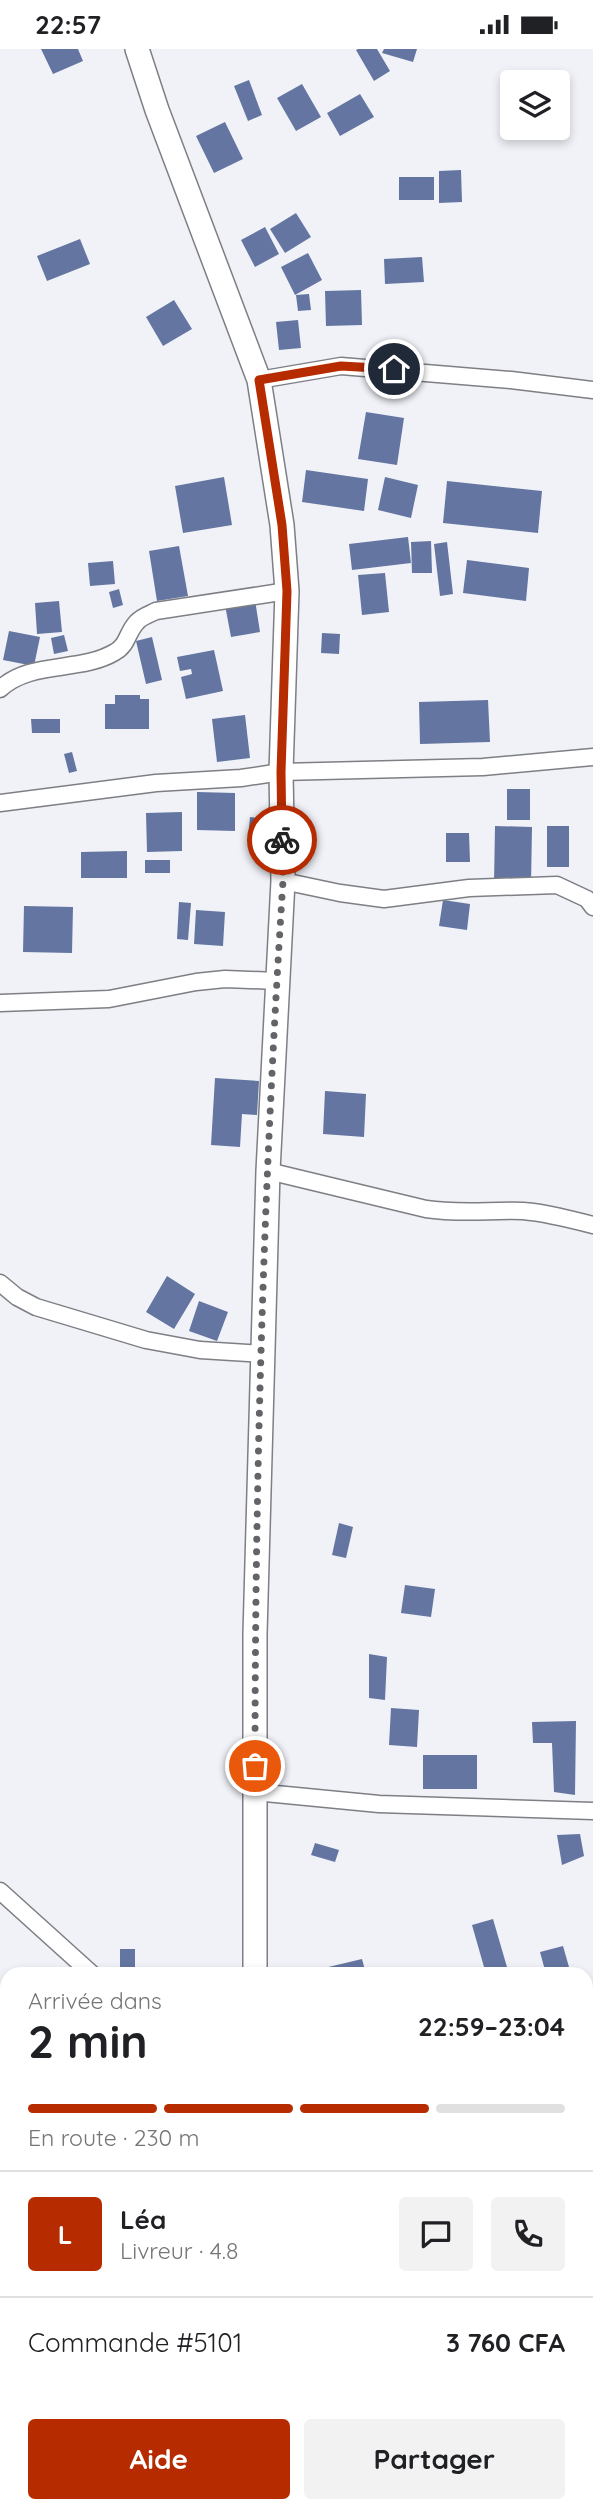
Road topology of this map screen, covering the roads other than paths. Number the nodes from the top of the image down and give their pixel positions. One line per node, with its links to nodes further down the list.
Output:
1 (136, 49): 2 (street)
2 (259, 380): 3 (street); 4 (street)
3 (593, 390)
4 (287, 591): 5 (street); 7 (street)
5 (0, 689)
6 (593, 757): 7 (street)
7 (281, 772): 8 (street); 9 (street)
8 (0, 803)
9 (283, 881): 10 (street); 11 (street)
10 (593, 907)
11 (277, 981): 12 (street); 13 (street)
12 (0, 1003)
13 (268, 1171): 14 (street); 16 (street)
14 (593, 1225)
15 (0, 1283): 16 (street)
16 (263, 1354): 17 (street)
17 (255, 1792): 18 (street); 21 (street)
18 (593, 1811)
19 (0, 1891): 20 (street)
20 (84, 1967)
21 (255, 1967)

